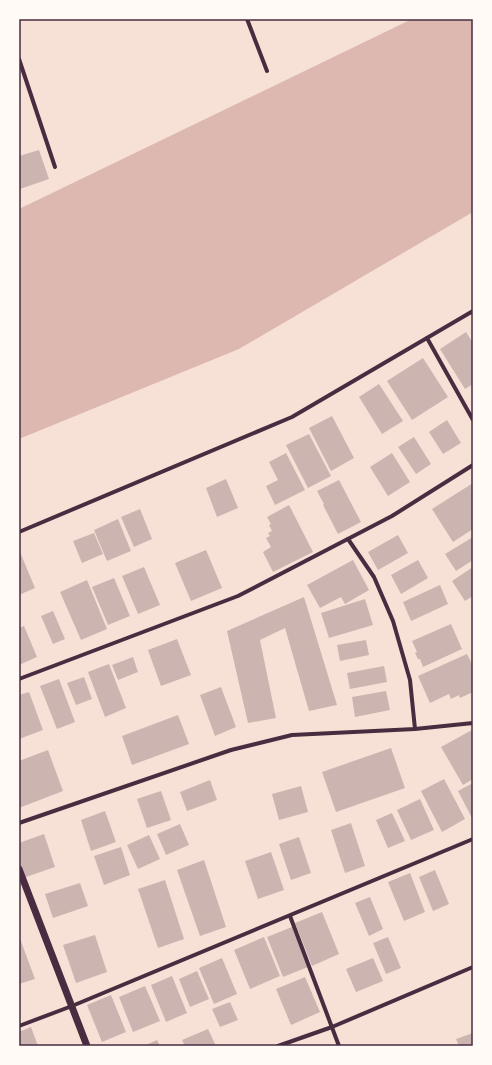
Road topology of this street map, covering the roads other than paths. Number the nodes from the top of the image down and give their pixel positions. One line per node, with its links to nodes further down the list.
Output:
1 (248, 19): 3 (street)
2 (19, 60): 4 (street)
3 (267, 71)
4 (55, 167)
5 (473, 311): 6 (street)
6 (427, 338): 7 (street); 9 (street)
7 (473, 420)
8 (473, 465): 10 (street)
9 (19, 532)
10 (348, 539): 11 (street); 13 (street)
11 (19, 679)
12 (473, 723): 13 (street)
13 (415, 729): 14 (street)
14 (19, 823)
15 (473, 839): 17 (street)
16 (19, 869): 19 (street)
17 (290, 916): 19 (street); 21 (street)
18 (473, 967): 21 (street)
19 (72, 1006): 20 (street); 22 (street)
20 (19, 1026)
21 (332, 1027): 23 (street); 24 (street)
22 (87, 1046)
23 (278, 1046)
24 (339, 1046)

